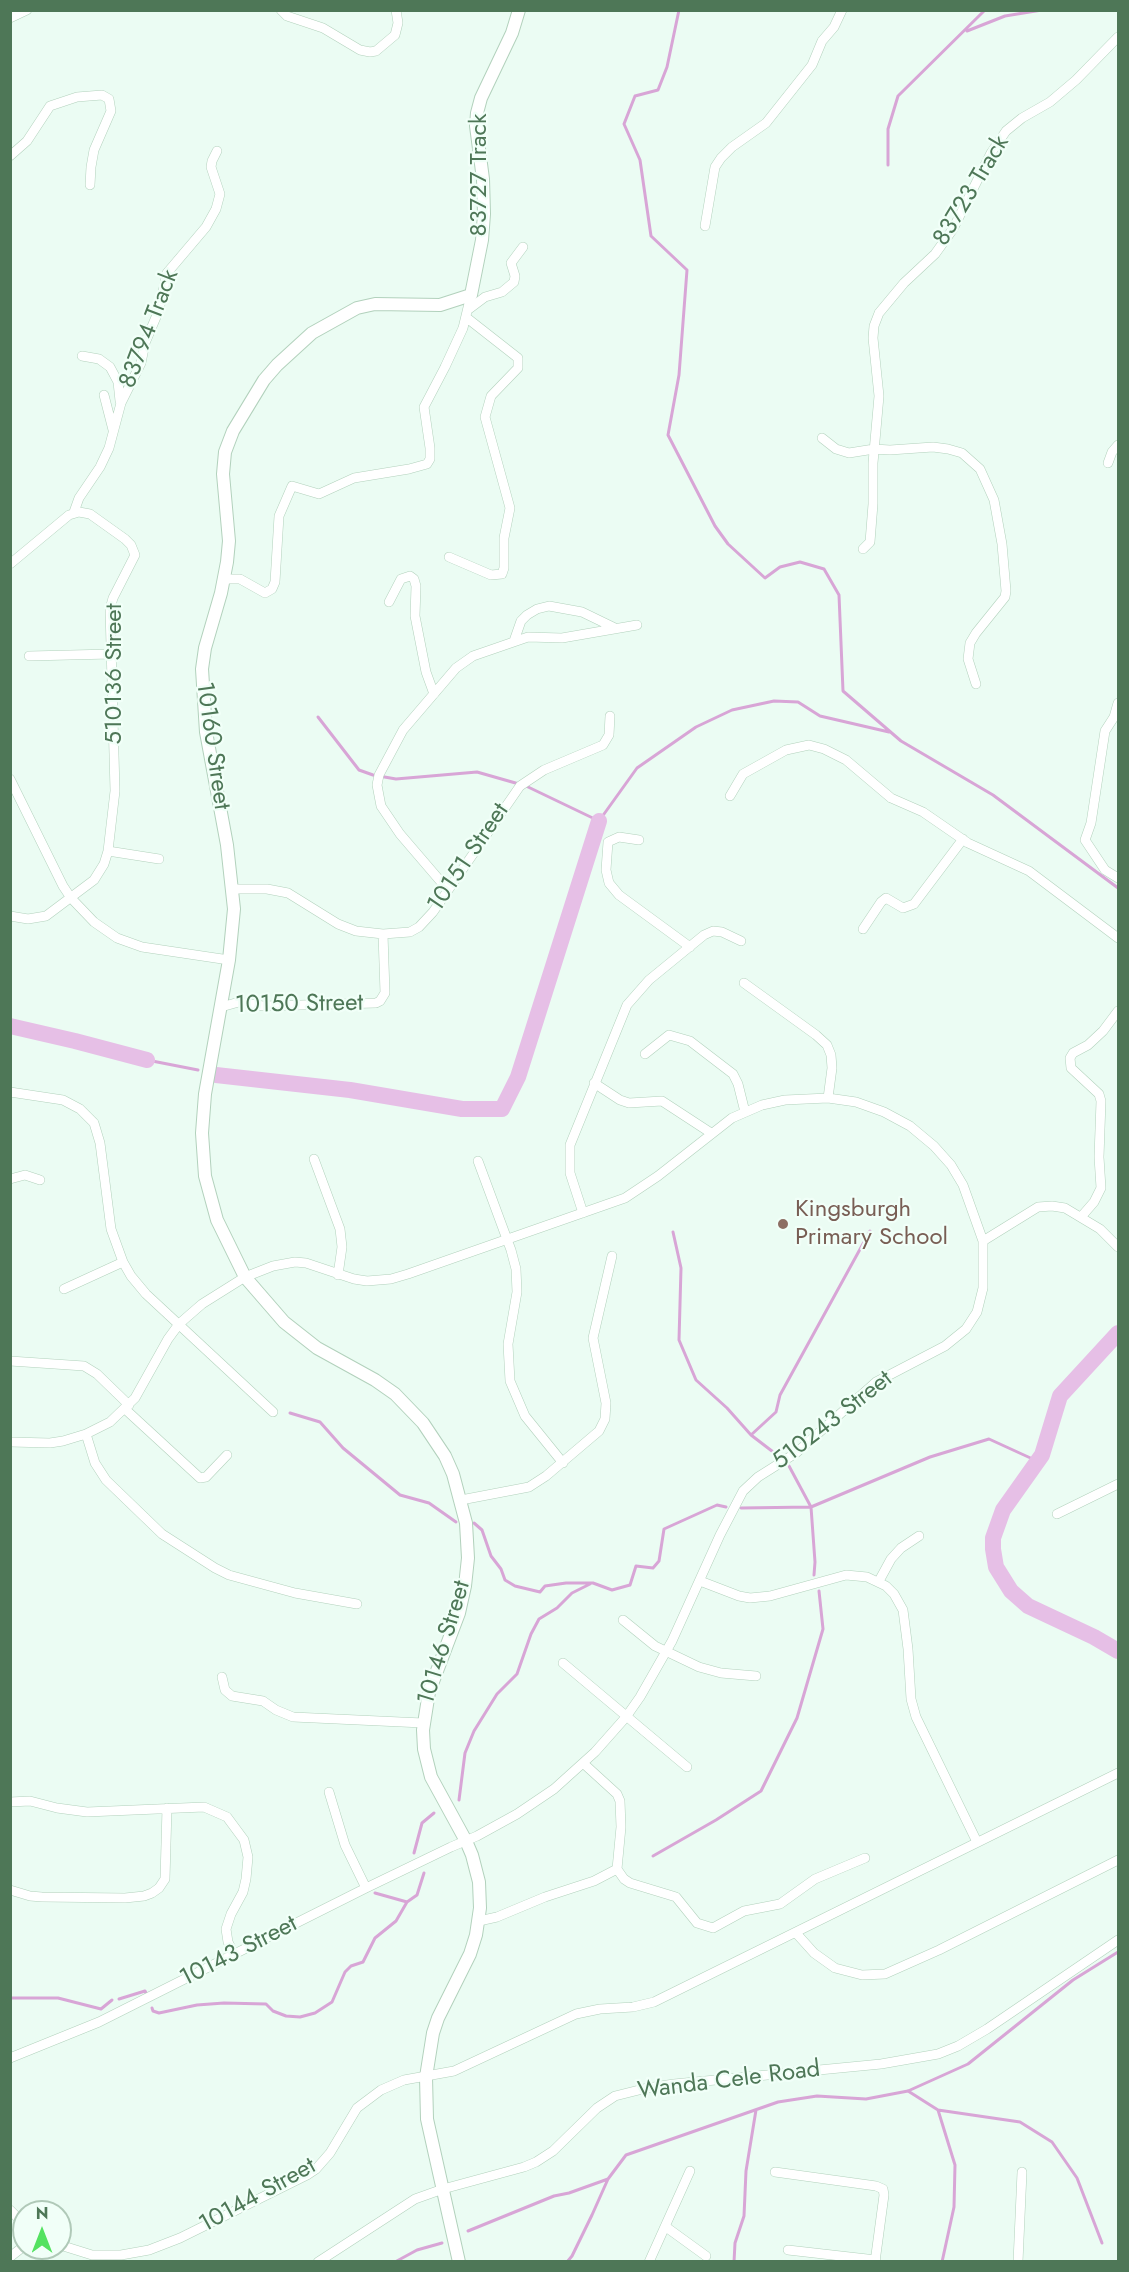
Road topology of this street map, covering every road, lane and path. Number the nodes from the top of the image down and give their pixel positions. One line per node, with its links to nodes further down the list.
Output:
1 (27, 10): 6 (street)
2 (281, 10): 3 (street)
3 (396, 10)
4 (519, 10): 13 (street, 83727 Track)
5 (842, 10): 11 (street)
6 (10, 18)
7 (1119, 37): 21 (street, 83723 Track)
8 (218, 151): 17 (street, 83794 Track)
9 (10, 156): 10 (street)
10 (90, 185)
11 (705, 226)
12 (523, 247): 14 (street)
13 (471, 295): 14 (street, 83727 Track); 27 (street, 10160 Street)
14 (468, 314): 25 (street); 27 (street, 83727 Track)
15 (82, 356): 17 (street)
16 (104, 395): 18 (street)
17 (121, 403): 18 (street, 83794 Track)
18 (113, 432): 23 (street, 83794 Track)
19 (822, 438): 21 (street)
20 (1119, 445): 22 (street)
21 (874, 449): 24 (street, 83723 Track); 34 (street)
22 (1108, 463)
23 (74, 512): 26 (street); 32 (street, 510136 Street)
24 (863, 549)
25 (449, 557)
26 (10, 564)
27 (224, 579): 45 (street, 10160 Street)
28 (389, 602): 35 (street)
29 (637, 625): 30 (street)
30 (615, 628): 31 (street); 31 (street)
31 (514, 641): 35 (street)
32 (111, 654): 33 (street); 42 (street, 510136 Street)
33 (29, 656)
34 (976, 684)
35 (434, 694): 46 (street)
36 (1119, 703): 44 (street)
37 (610, 716): 46 (street, 10151 Street)
38 (12, 786): 47 (street)
39 (730, 796): 40 (street)
40 (963, 839): 49 (street); 51 (street)
41 (639, 840): 53 (street)
42 (108, 851): 43 (street); 47 (street, 510136 Street)
43 (159, 859)
44 (1119, 878)
45 (233, 888): 50 (street, 10151 Street); 54 (street, 10160 Street)
46 (448, 890): 50 (street, 10151 Street)
47 (71, 898): 48 (street, 510136 Street); 54 (street)
48 (10, 916)
49 (863, 929)
50 (383, 934): 56 (street, 10150 Street)
51 (1119, 938)
52 (741, 941): 53 (street)
53 (690, 947): 59 (street)
54 (229, 960): 56 (street, 10160 Street)
55 (744, 983): 61 (street)
56 (221, 1007): 76 (street, 10160 Street)
57 (1119, 1011): 69 (street)
58 (645, 1054): 62 (street)
59 (594, 1083): 63 (street); 68 (street)
60 (10, 1092): 74 (street)
61 (828, 1098): 62 (street, 510243 Street); 71 (street, 510243 Street)
62 (745, 1112): 63 (street, 510243 Street)
63 (711, 1133): 68 (street, 510243 Street)
64 (314, 1159): 75 (street)
65 (478, 1161): 70 (street)
66 (10, 1179): 67 (street)
67 (39, 1180)
68 (583, 1214): 70 (street, 510243 Street)
69 (1081, 1217): 71 (street); 72 (street)
70 (506, 1239): 75 (street, 510243 Street); 85 (street)
71 (983, 1241): 90 (street, 510243 Street)
72 (1118, 1246)
73 (612, 1256): 85 (street)
74 (123, 1262): 77 (street); 78 (street)
75 (338, 1275): 76 (street, 510243 Street)
76 (245, 1277): 78 (street, 510243 Street); 87 (street, 10146 Street)
77 (64, 1289)
78 (179, 1324): 80 (street, 510243 Street); 81 (street)
79 (10, 1361): 80 (street)
80 (127, 1407): 82 (street, 510243 Street); 84 (street)
81 (273, 1412)
82 (86, 1434): 83 (street, 510243 Street); 92 (street)
83 (10, 1442)
84 (227, 1455)
85 (562, 1463): 87 (street)
86 (1119, 1484): 88 (street)
87 (461, 1500): 99 (street, 10146 Street)
88 (1057, 1514)
89 (919, 1536): 91 (street)
90 (700, 1581): 91 (street); 94 (street, 510243 Street)
91 (879, 1581): 107 (street)
92 (357, 1604)
93 (623, 1620): 94 (street)
94 (666, 1652): 96 (street); 98 (street, 510243 Street)
95 (563, 1663): 98 (street)
96 (756, 1676)
97 (222, 1677): 99 (street)
98 (626, 1717): 100 (street, 510243 Street); 101 (street)
99 (423, 1723): 106 (street, 10146 Street)
100 (583, 1763): 106 (street, 510243 Street); 110 (street)
101 (687, 1767)
102 (1119, 1773): 107 (street, 10144 Street)
103 (328, 1792): 111 (street)
104 (10, 1802): 105 (street)
105 (167, 1808): 112 (street); 116 (street)
106 (466, 1841): 111 (street, 10143 Street); 113 (street, 10146 Street)
107 (977, 1842): 114 (street, 10144 Street)
108 (865, 1858): 110 (street)
109 (1119, 1860): 114 (street)
110 (617, 1869): 113 (street)
111 (366, 1888): 116 (street, 10143 Street)
112 (10, 1890)
113 (479, 1921): 118 (street, 10146 Street)
114 (796, 1933): 118 (street, 10144 Street)
115 (1119, 1940): 122 (street, Wanda Cele Road)
116 (234, 1954): 117 (street, 10143 Street)
117 (10, 2058)
118 (426, 2077): 122 (street, 10146 Street); 127 (street, 10144 Street)
119 (690, 2171): 123 (street)
120 (776, 2172): 128 (street)
121 (1022, 2172): 132 (street)
122 (443, 2188): 129 (street, Wanda Cele Road); 130 (street, 10146 Street)
123 (666, 2227): 126 (street); 131 (street)
124 (72, 2249): 127 (street, 10144 Street)
125 (788, 2250): 128 (street)
126 (706, 2256)
127 (125, 2258)
128 (876, 2261)
129 (318, 2262)
130 (459, 2262)
131 (649, 2262)
132 (1018, 2262)

